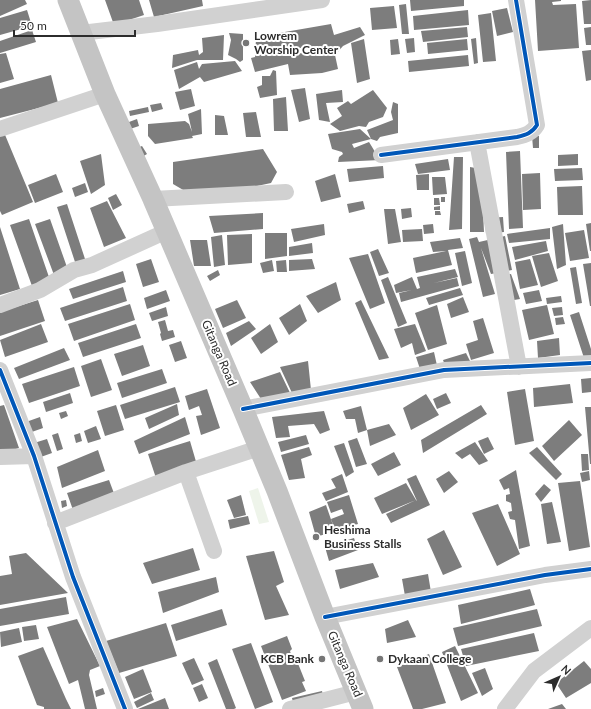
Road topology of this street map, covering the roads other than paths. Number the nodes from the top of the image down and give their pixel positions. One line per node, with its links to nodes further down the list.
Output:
1 (68, 0): 4 (main road, Gitanga Road)
2 (322, 0): 4 (street)
3 (516, 0): 7 (street)
4 (81, 33): 5 (main road, Gitanga Road)
5 (105, 94): 6 (street); 10 (main road, Gitanga Road)
6 (0, 129)
7 (477, 142): 8 (street); 14 (street)
8 (381, 155)
9 (286, 192): 10 (street)
10 (153, 199): 11 (main road, Gitanga Road)
11 (167, 231): 12 (street); 16 (main road, Gitanga Road)
12 (0, 305)
13 (591, 363): 14 (street)
14 (519, 367): 16 (street)
15 (0, 370): 18 (street)
16 (243, 409): 17 (main road, Gitanga Road)
17 (259, 448): 20 (street); 24 (main road, Gitanga Road)
18 (34, 456): 19 (street); 21 (street)
19 (0, 458)
20 (186, 472): 21 (street); 22 (street)
21 (55, 523): 27 (street)
22 (214, 551)
23 (591, 569): 24 (street)
24 (325, 617): 26 (main road, Gitanga Road)
25 (591, 628): 29 (street)
26 (360, 700): 28 (street)
27 (125, 709)
28 (290, 709)
29 (505, 709)

